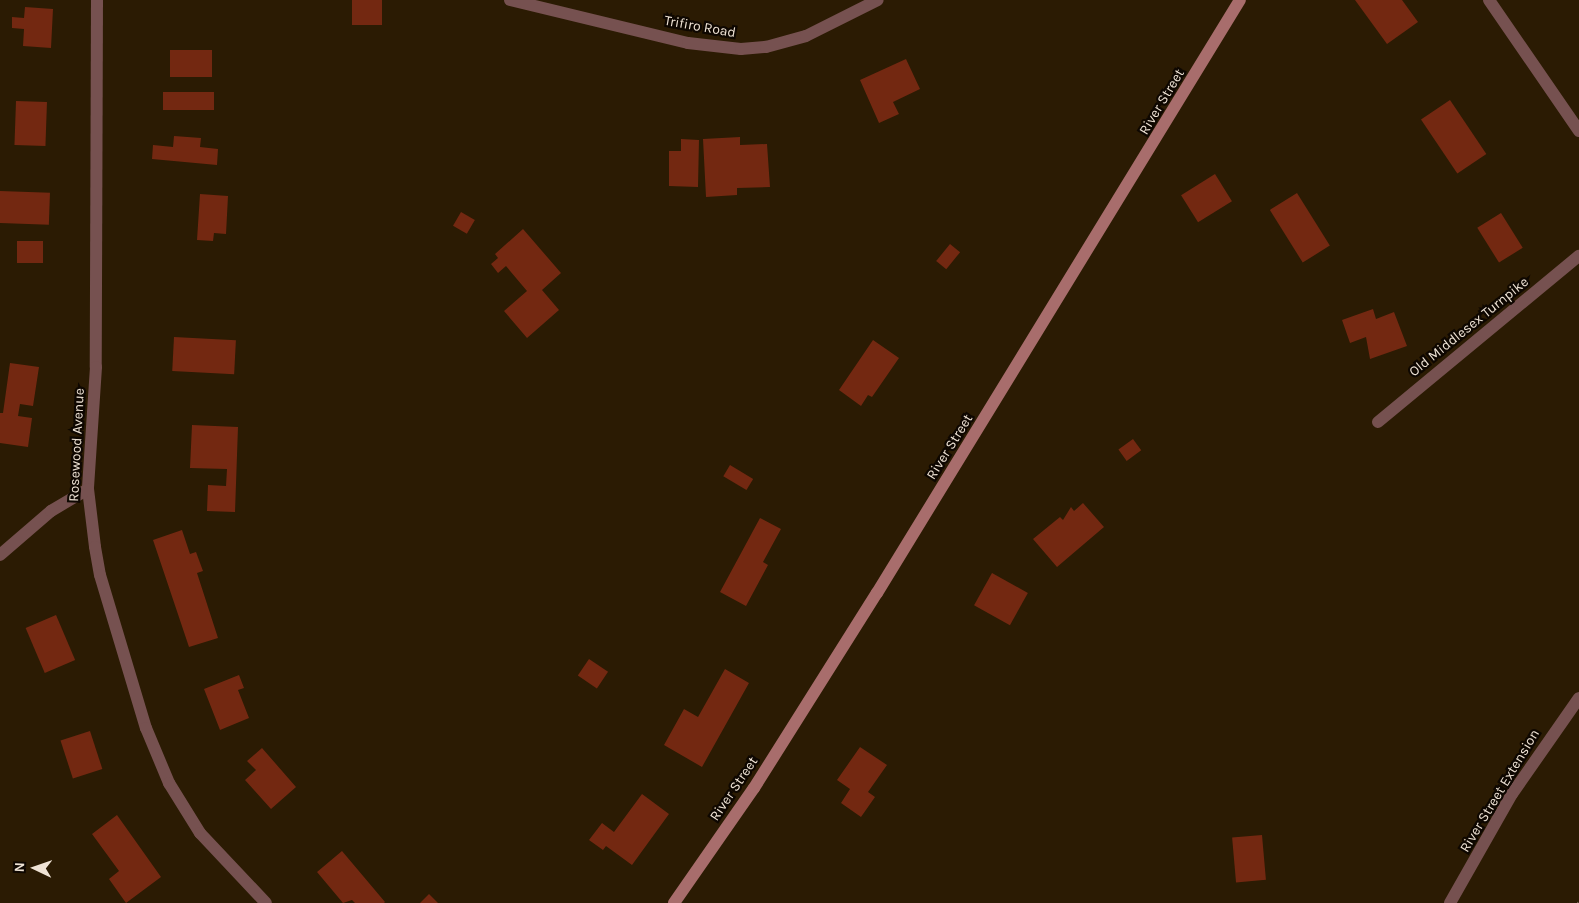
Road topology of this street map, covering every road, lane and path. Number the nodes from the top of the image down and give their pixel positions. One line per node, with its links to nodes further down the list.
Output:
1 (97, 0): 9 (street, Rosewood Avenue)
2 (510, 0): 3 (street, Trifiro Road)
3 (878, 0)
4 (1240, 0): 13 (main road, River Street)
5 (1489, 0): 6 (street)
6 (1579, 131)
7 (1579, 256): 8 (street, Old Middlesex Turnpike)
8 (1378, 422)
9 (88, 489): 10 (street); 12 (street, Rosewood Avenue)
10 (0, 555)
11 (1579, 698): 14 (street, River Street Extension)
12 (266, 903)
13 (674, 903)
14 (1450, 903)

